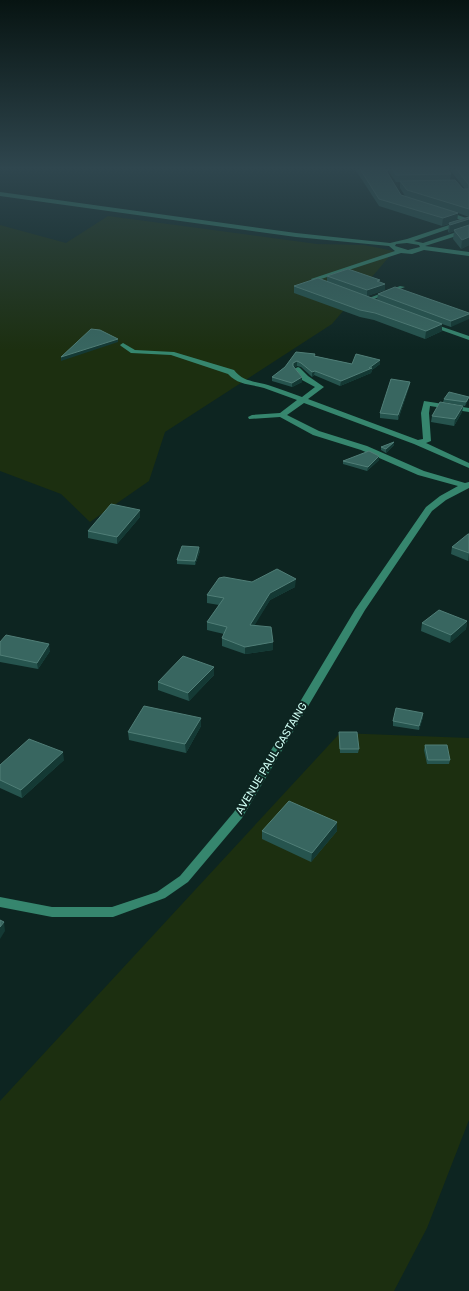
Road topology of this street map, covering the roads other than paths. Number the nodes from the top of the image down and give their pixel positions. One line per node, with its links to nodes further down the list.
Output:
1 (254, 229): 5 (street)
2 (442, 229): 4 (street)
3 (469, 230): 6 (street)
4 (407, 241): 5 (street); 6 (street)
5 (392, 245): 7 (street)
6 (423, 247): 7 (street); 8 (street)
7 (400, 250): 10 (street)
8 (469, 254)
9 (402, 287): 11 (street)
10 (332, 288)
11 (374, 303)
12 (426, 322): 13 (street)
13 (469, 338)
14 (123, 345): 16 (street)
15 (298, 370): 16 (street)
16 (301, 400): 18 (street); 20 (street)
17 (469, 410): 20 (street)
18 (282, 415): 19 (street); 22 (street)
19 (252, 417)
20 (417, 442): 21 (street)
21 (469, 466)
22 (468, 485): 23 (street, AVENUE PAUL CASTAING)
23 (0, 902)

